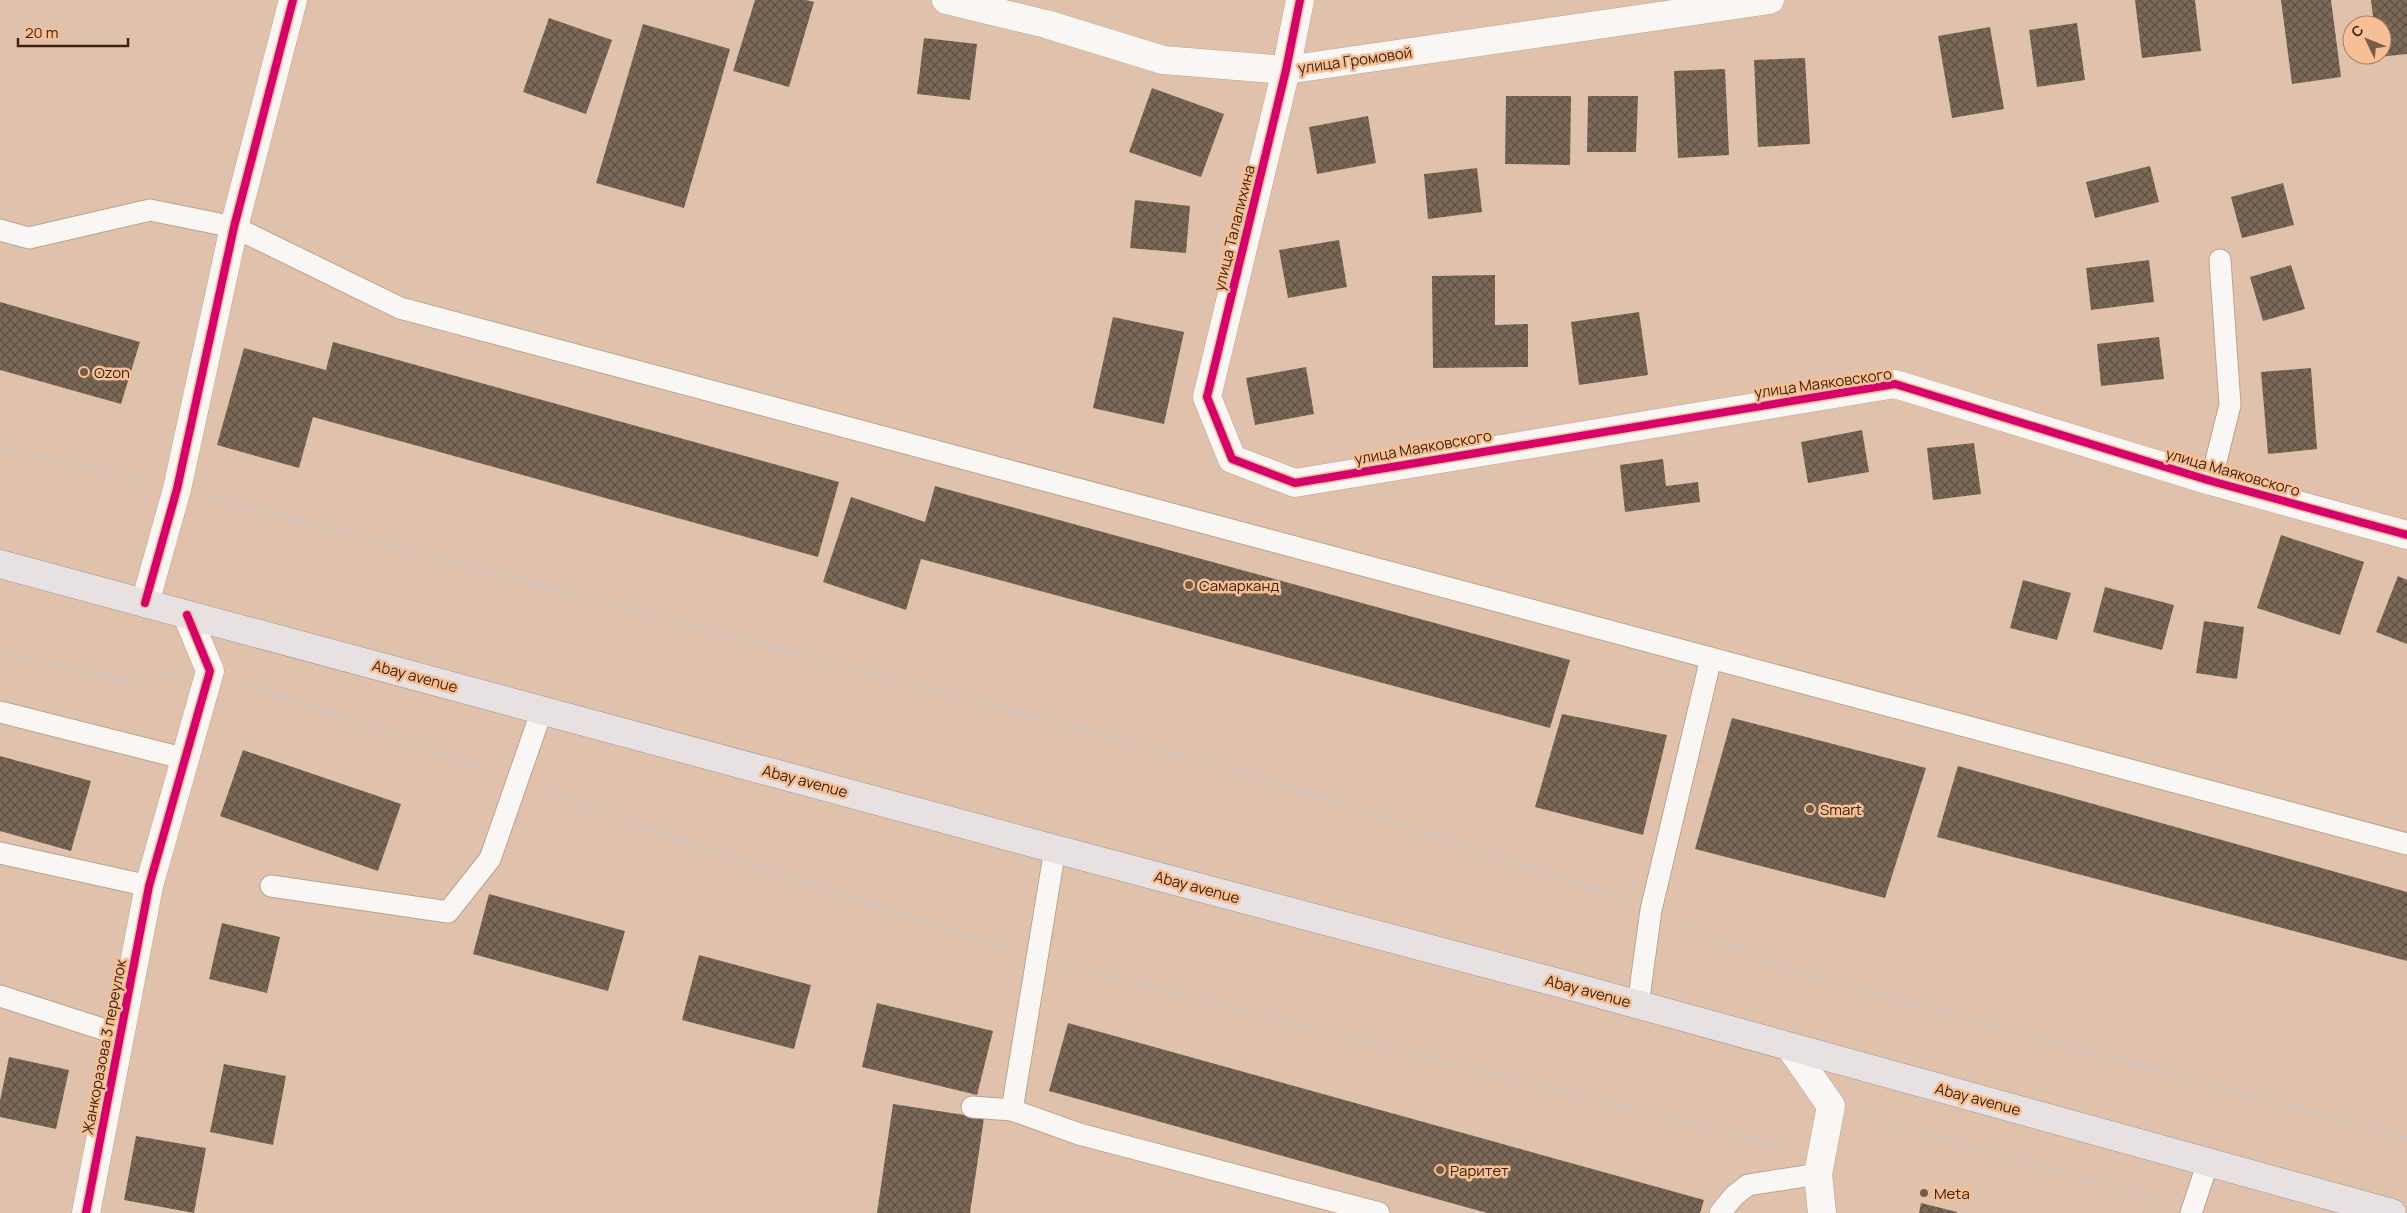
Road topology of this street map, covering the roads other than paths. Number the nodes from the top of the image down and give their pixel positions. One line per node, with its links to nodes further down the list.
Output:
1 (293, 0): 6 (street)
2 (946, 0): 5 (street, улица Громовой)
3 (1300, 0): 5 (street, улица Талалихина)
4 (1770, 0): 5 (street, улица Громовой)
5 (1286, 70): 9 (street, улица Талалихина)
6 (234, 227): 7 (lane); 13 (street); 15 (lane)
7 (0, 230)
8 (2220, 260): 10 (lane)
9 (1232, 459): 10 (street, улица Маяковского)
10 (2211, 481): 11 (street, улица Маяковского)
11 (2407, 535)
12 (0, 564): 13 (main road, Abay avenue)
13 (145, 603): 14 (main road, Abay avenue)
14 (188, 615): 16 (main road, Abay avenue); 18 (street, Жанкоразова 3 переулок)
15 (1711, 658): 19 (lane); 25 (lane)
16 (542, 710): 20 (main road, Abay avenue); 23 (lane)
17 (0, 712): 18 (lane)
18 (186, 759): 22 (street, Жанкоразова 3 переулок)
19 (2407, 844)
20 (1054, 849): 25 (main road, Abay avenue); 29 (lane)
21 (0, 853): 22 (lane)
22 (149, 886): 26 (street, Жанкоразова 3 переулок)
23 (271, 886)
24 (0, 996): 26 (lane)
25 (1638, 1005): 27 (main road, Abay avenue)
26 (121, 1035): 32 (street, Жанкоразова 3 переулок)
27 (1790, 1047): 30 (main road, Abay avenue); 31 (street)
28 (972, 1107): 29 (lane)
29 (1012, 1110): 33 (lane)
30 (2208, 1162): 36 (lane); 37 (main road, Abay avenue)
31 (1818, 1174): 34 (lane); 35 (street)
32 (86, 1213)
33 (1379, 1213)
34 (1720, 1213)
35 (1822, 1213)
36 (2191, 1213)
37 (2392, 1213)

